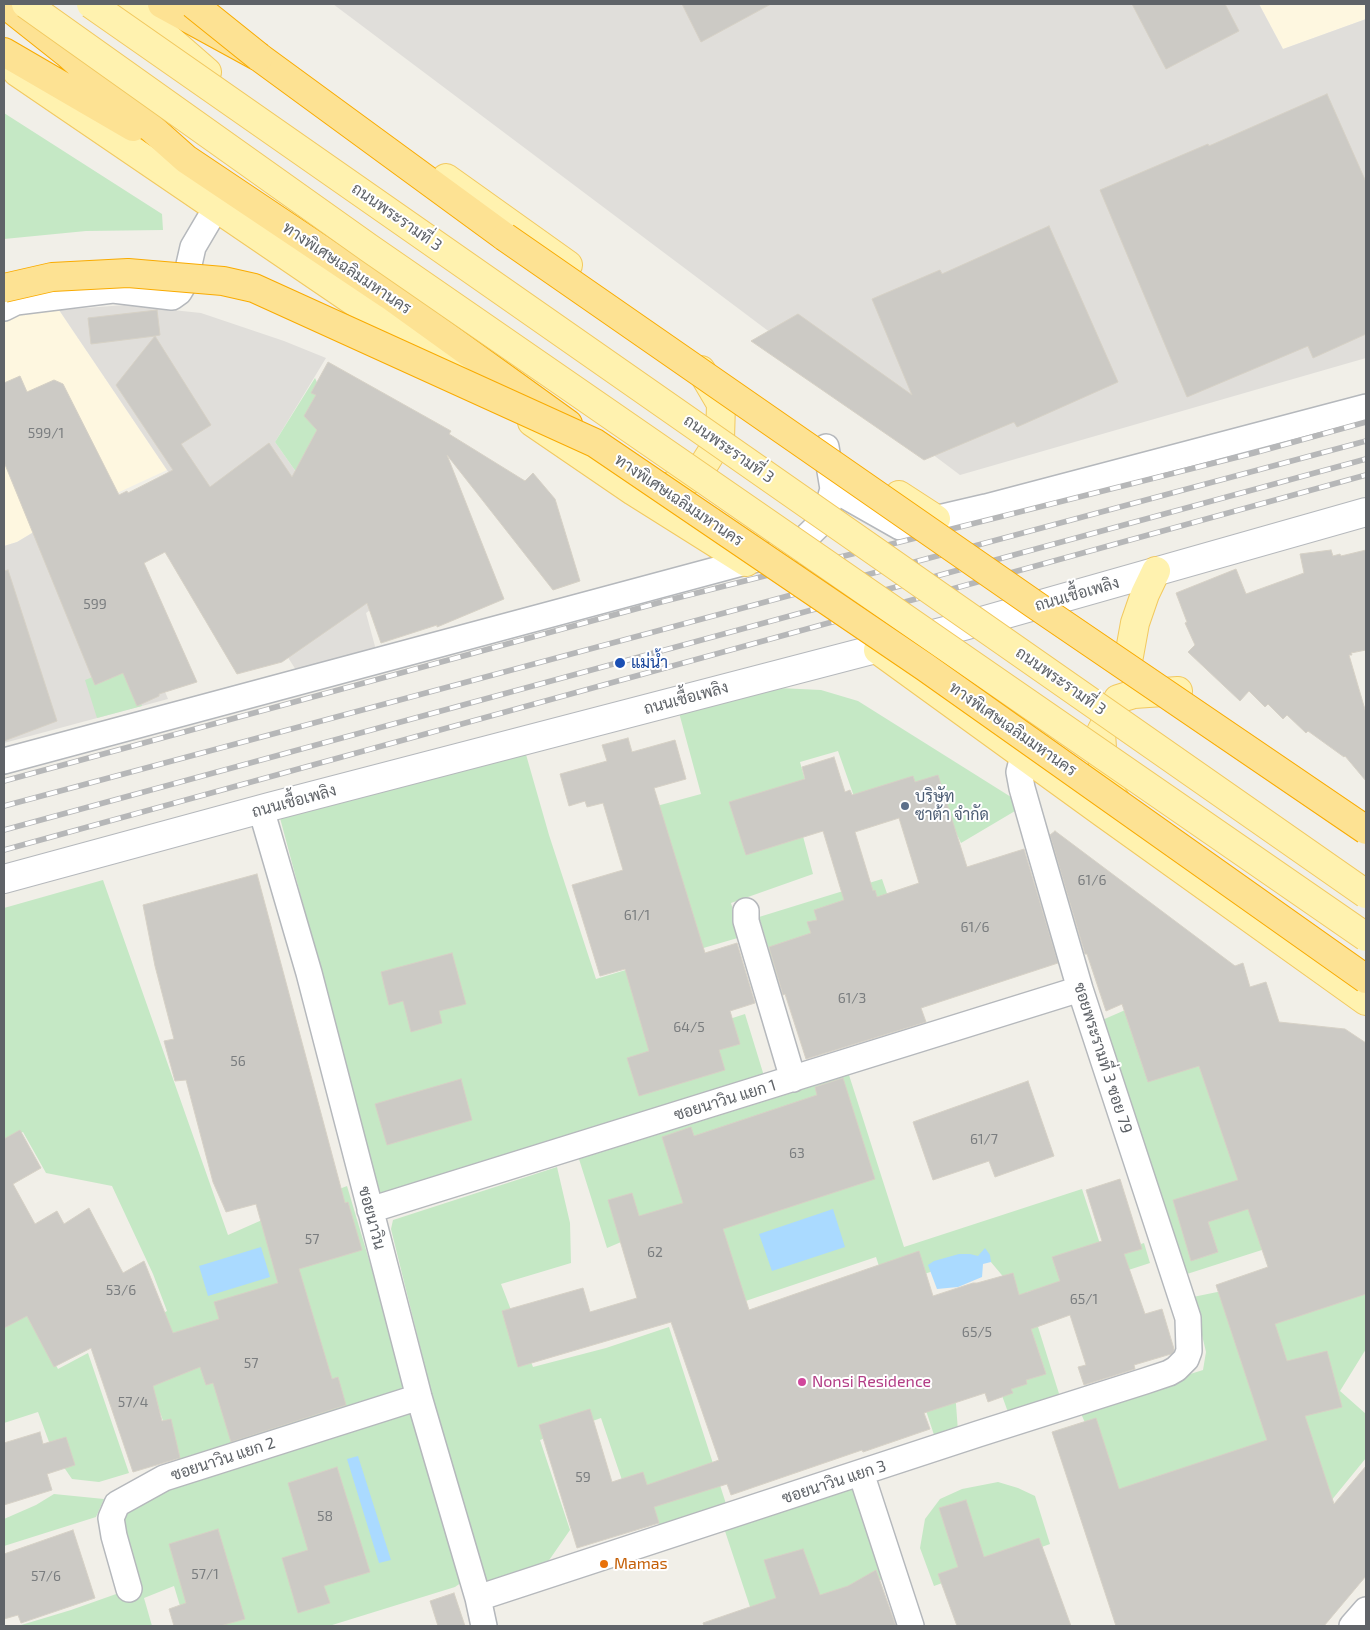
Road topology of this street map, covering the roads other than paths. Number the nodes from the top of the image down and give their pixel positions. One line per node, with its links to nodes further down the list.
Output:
1 (5, 4): 11 (highway, ทางพิเศษเฉลิมมหานคร)
2 (25, 4): 39 (main road, ถนนพระรามที่ 3); 40 (main road, ถนนพระรามที่ 3, bridge)
3 (92, 4): 37 (main road, ถนนพระรามที่ 3, bridge)
4 (129, 4): 36 (main road, ถนนพระรามที่ 3)
5 (162, 4): 9 (highway, bridge)
6 (183, 4): 15 (main road)
7 (192, 4): 9 (highway, bridge)
8 (4, 52): 11 (highway)
9 (259, 57): 33 (highway, bridge)
10 (4, 63): 12 (main road)
11 (186, 158): 17 (highway, ทางพิเศษเฉลิมมหานคร, bridge)
12 (216, 208): 14 (street); 20 (main road)
13 (4, 288): 17 (highway, bridge)
14 (4, 308)
15 (692, 356): 18 (main road); 20 (main road)
16 (1366, 407): 22 (street)
17 (595, 443): 41 (highway, ทางพิเศษเฉลิมมหานคร, bridge)
18 (825, 445): 19 (street); 22 (main road)
19 (833, 489): 22 (street); 23 (street)
20 (633, 491): 23 (main road)
21 (1366, 512): 24 (street, ถนนเชื้อเพลิง)
22 (936, 519)
23 (746, 562): 30 (street)
24 (1156, 571): 25 (street, ถนนเชื้อเพลิง); 27 (main road)
25 (1051, 602): 26 (street, ถนนเชื้อเพลิง); 27 (main road)
26 (876, 649): 29 (main road); 31 (street, ถนนเชื้อเพลิง)
27 (1129, 656): 28 (main road)
28 (1179, 691): 32 (main road); 34 (main road)
29 (1023, 756): 34 (main road); 42 (street, ซอยพระรามที่ 3 ซอย 79)
30 (4, 761)
31 (261, 809): 35 (street, ถนนเชื้อเพลิง); 45 (street, ซอยนาวิน)
32 (1366, 820)
33 (1366, 830)
34 (1142, 842): 43 (main road)
35 (4, 879)
36 (1366, 880)
37 (1366, 894)
38 (746, 911): 44 (street)
39 (1366, 932)
40 (1366, 937)
41 (1366, 979)
42 (1080, 988): 44 (street, ซอยนาวิน แยก 1); 46 (street, ซอยพระรามที่ 3 ซอย 79)
43 (1366, 1001)
44 (793, 1079): 45 (street, ซอยนาวิน แยก 1)
45 (370, 1210): 47 (street, ซอยนาวิน)
46 (1186, 1359): 48 (street, ซอยนาวิน แยก 3)
47 (419, 1397): 49 (street, ซอยนาวิน แยก 2); 50 (street, ซอยนาวิน)
48 (861, 1472): 50 (street, ซอยนาวิน แยก 3); 53 (street)
49 (129, 1589)
50 (478, 1598): 52 (street, ซอยนาวิน)
51 (1366, 1610): 54 (street)
52 (484, 1626)
53 (911, 1626)
54 (1352, 1626)

